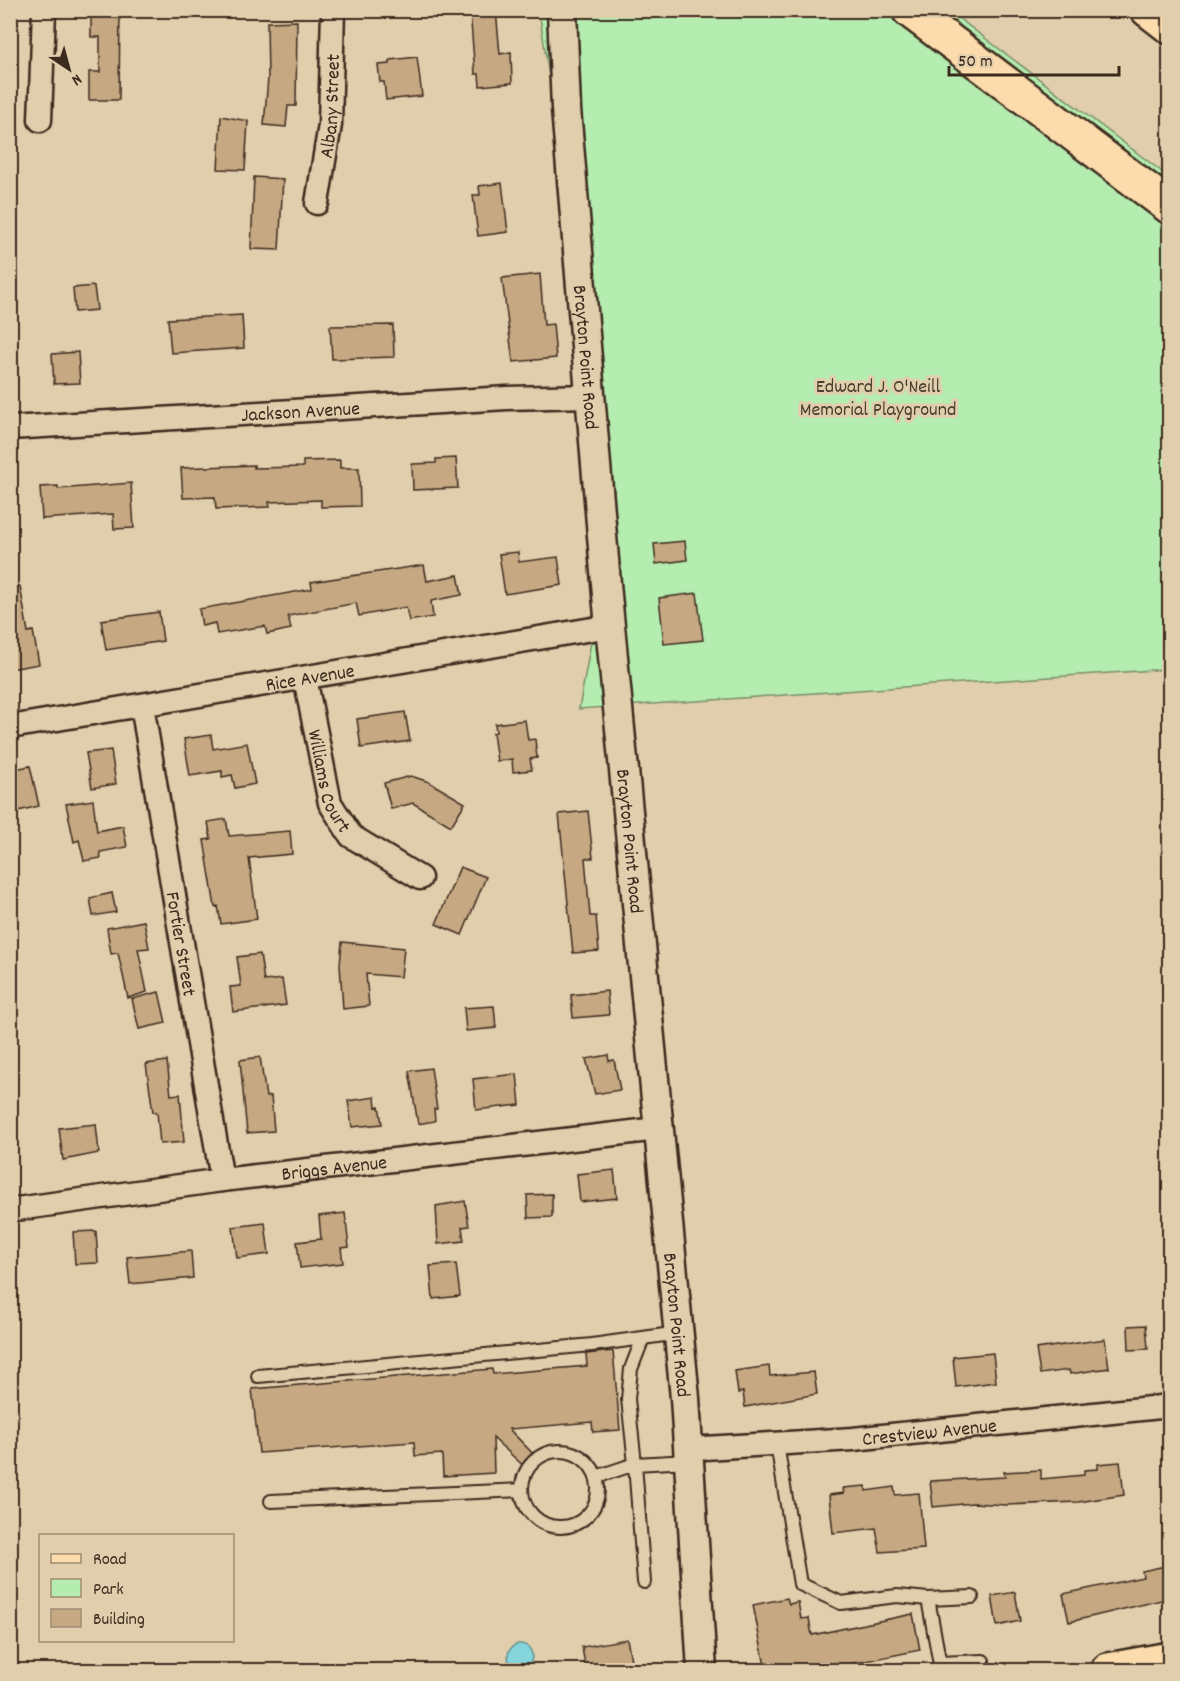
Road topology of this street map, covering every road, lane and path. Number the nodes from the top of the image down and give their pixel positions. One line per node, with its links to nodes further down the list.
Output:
1 (44, 10): 7 (street)
2 (333, 10): 8 (street, Albany Street)
3 (562, 10): 10 (street, Brayton Point Road)
4 (909, 10): 9 (main road)
5 (1148, 10): 6 (main road)
6 (1170, 27)
7 (40, 120)
8 (317, 203)
9 (1170, 207)
10 (590, 396): 11 (street, Jackson Avenue); 12 (street, Brayton Point Road)
11 (10, 428)
12 (610, 626): 13 (street, Rice Avenue); 17 (street, Brayton Point Road)
13 (305, 678): 14 (street, Rice Avenue); 16 (street, Williams Court)
14 (142, 705): 15 (street, Rice Avenue); 18 (street, Fortier Street)
15 (10, 727)
16 (420, 878)
17 (658, 1129): 18 (street, Briggs Avenue); 20 (street, Brayton Point Road)
18 (222, 1180): 19 (street, Briggs Avenue)
19 (10, 1210)
20 (679, 1333): 21 (lane); 25 (street, Brayton Point Road)
21 (643, 1338): 22 (lane); 26 (lane)
22 (258, 1376)
23 (1170, 1406): 24 (street, Crestview Avenue)
24 (777, 1444): 25 (street, Crestview Avenue); 32 (lane)
25 (689, 1455): 26 (lane); 37 (street, Brayton Point Road)
26 (635, 1464): 27 (lane); 30 (lane)
27 (596, 1477): 28 (lane); 28 (lane)
28 (522, 1490): 29 (lane)
29 (271, 1501)
30 (644, 1582)
31 (972, 1597): 32 (lane)
32 (928, 1599): 35 (lane)
33 (1170, 1659): 36 (main road)
34 (983, 1660): 35 (lane)
35 (940, 1667)
36 (1111, 1670)
37 (702, 1671)

